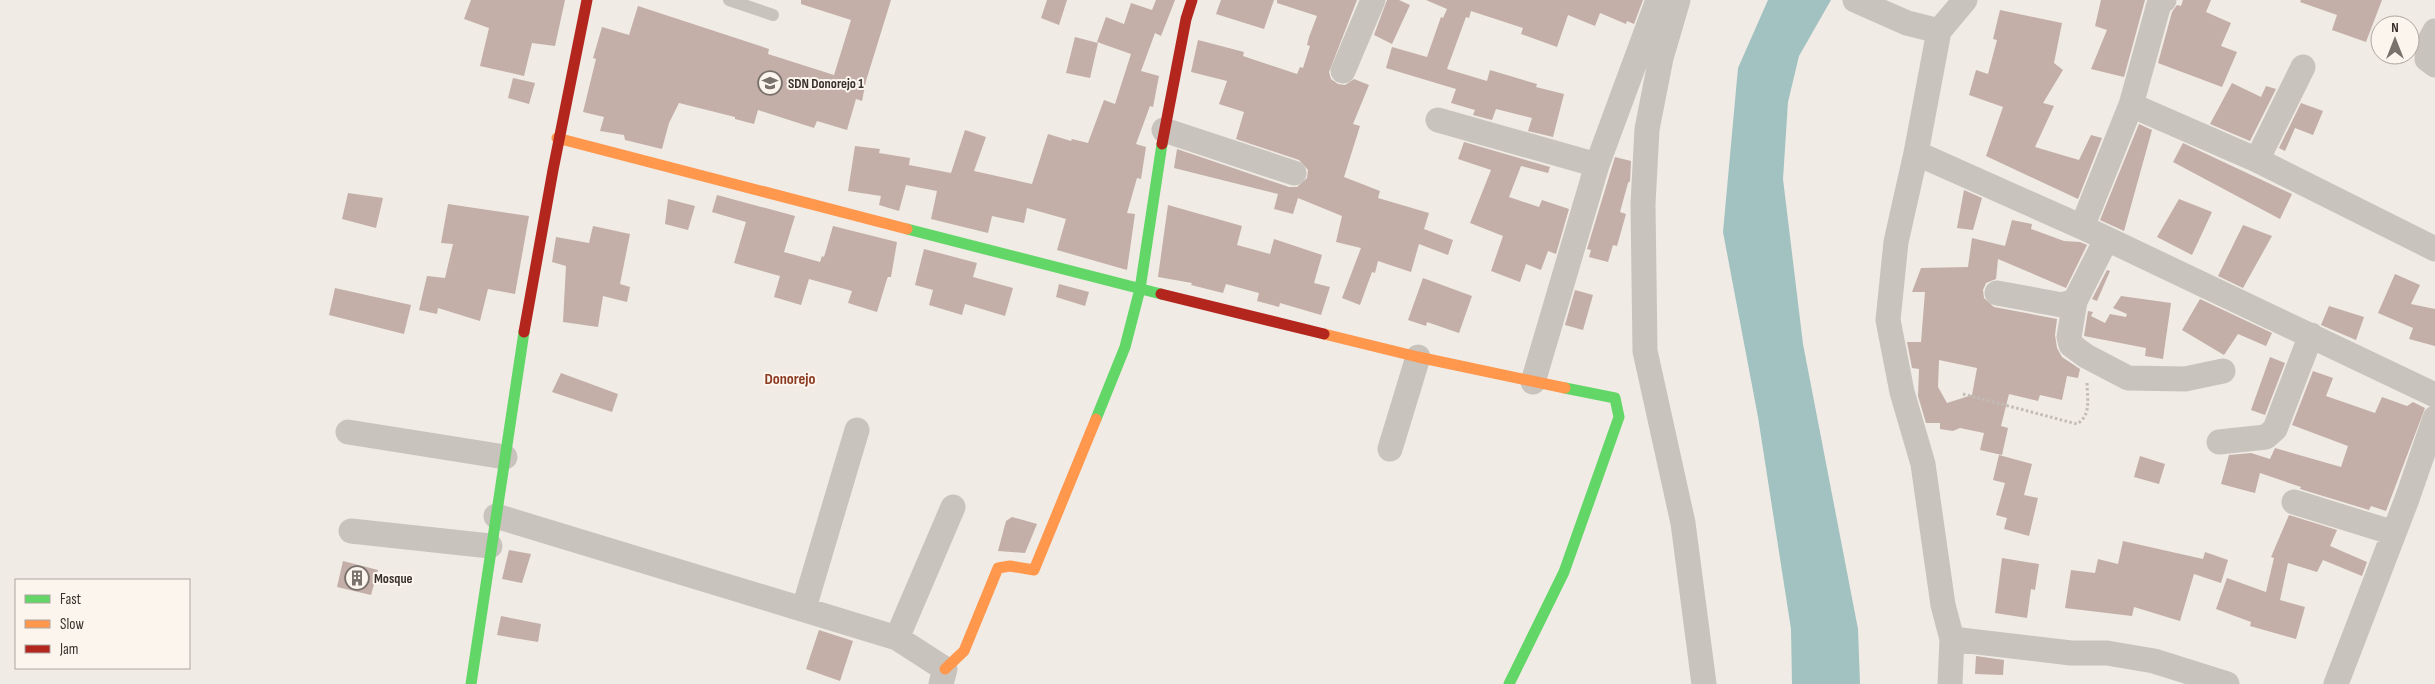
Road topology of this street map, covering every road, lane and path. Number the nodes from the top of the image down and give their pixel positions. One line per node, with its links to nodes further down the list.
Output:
1 (587, 0): 19 (street)
2 (729, 0): 10 (lane)
3 (1192, 0): 18 (street)
4 (1374, 0): 15 (street)
5 (1658, 0): 22 (street)
6 (1678, 0): 55 (street)
7 (1855, 0): 11 (street)
8 (1964, 0): 11 (street)
9 (2164, 0): 16 (street)
10 (773, 15)
11 (1939, 31): 20 (street)
12 (2435, 32): 13 (street)
13 (2435, 66)
14 (2303, 67): 21 (street)
15 (1343, 71)
16 (2131, 105): 21 (street); 24 (street)
17 (1438, 120): 22 (street)
18 (1164, 130): 23 (street); 27 (street)
19 (557, 138): 27 (street); 42 (street)
20 (1916, 153): 24 (street); 51 (street)
21 (2257, 160): 26 (street)
22 (1597, 165): 34 (street)
23 (1294, 174)
24 (2082, 227): 25 (street)
25 (2106, 240): 29 (street); 30 (street)
26 (2435, 249)
27 (1140, 289): 32 (street); 52 (street)
28 (1996, 293): 29 (street)
29 (2075, 301): 31 (street)
30 (2311, 335): 36 (street); 40 (street)
31 (2086, 356): 33 (street); 35 (path)
32 (1418, 357): 34 (street); 41 (street)
33 (2223, 370)
34 (1533, 382): 54 (street)
35 (1963, 394)
36 (2435, 395)
37 (2435, 418): 47 (street)
38 (857, 430): 49 (street)
39 (348, 432): 42 (street)
40 (2218, 442)
41 (1390, 449)
42 (505, 457): 45 (street)
43 (2294, 502): 47 (street)
44 (953, 507): 50 (street)
45 (496, 516): 48 (street); 49 (street)
46 (351, 531): 48 (street)
47 (2394, 533): 58 (street)
48 (490, 546): 53 (street)
49 (804, 608): 50 (street)
50 (897, 638): 52 (street)
51 (1952, 639): 56 (street); 57 (street)
52 (943, 676)
53 (471, 684)
54 (1509, 684)
55 (1704, 684)
56 (1950, 684)
57 (2228, 684)
58 (2336, 684)

